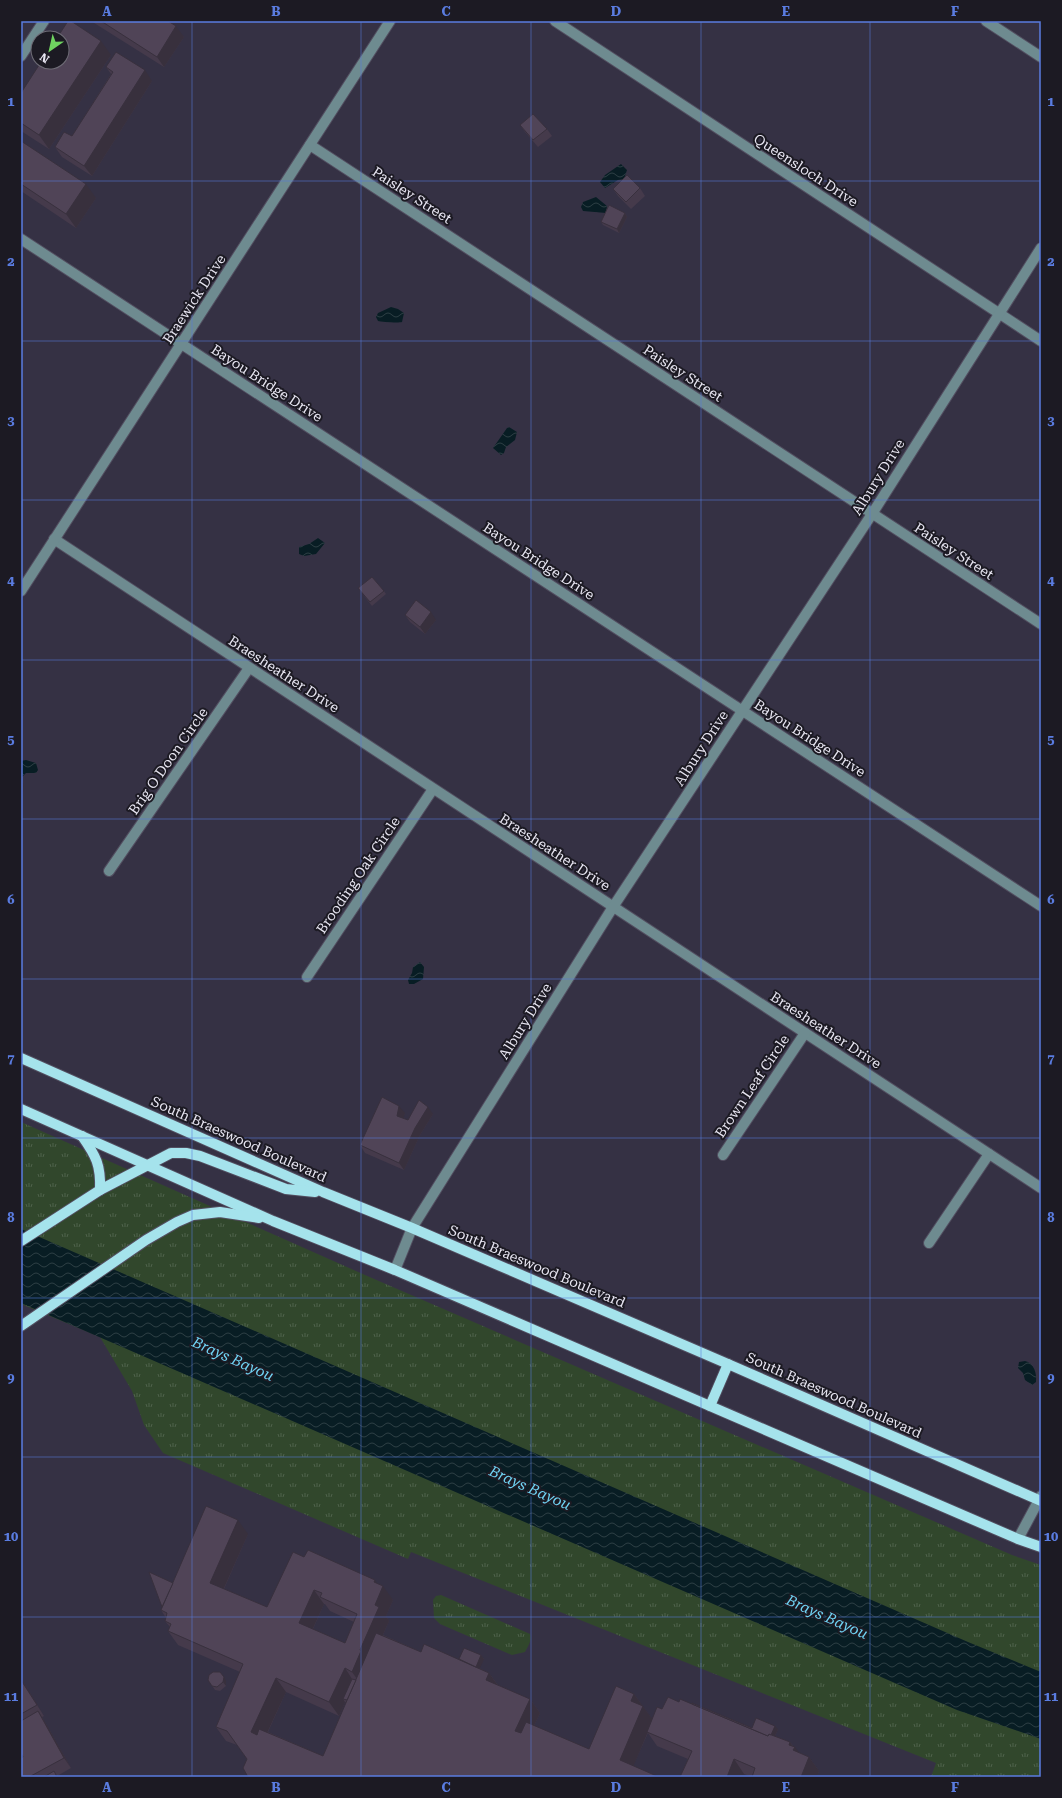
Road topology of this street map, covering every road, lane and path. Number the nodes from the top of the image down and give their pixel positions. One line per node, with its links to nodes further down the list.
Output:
1 (44, 21): 5 (street)
2 (390, 21): 7 (street, Braewick Drive)
3 (555, 21): 10 (street, Queensloch Drive)
4 (986, 21): 6 (street)
5 (21, 56)
6 (1041, 57)
7 (310, 145): 12 (street, Braewick Drive); 13 (street, Paisley Street)
8 (21, 239): 12 (street, Bayou Bridge Drive)
9 (1041, 248): 10 (street, Albury Drive)
10 (998, 314): 11 (street, Queensloch Drive); 13 (street, Albury Drive)
11 (1041, 342)
12 (181, 344): 14 (street, Braewick Drive); 18 (street, Bayou Bridge Drive)
13 (872, 514): 16 (street, Paisley Street); 18 (street, Albury Drive)
14 (54, 539): 15 (street, Braewick Drive); 17 (street, Braesheather Drive)
15 (21, 591)
16 (1041, 624)
17 (249, 668): 19 (street, Braesheather Drive); 20 (street, Brig O Doon Circle)
18 (742, 710): 21 (street, Bayou Bridge Drive); 22 (street, Albury Drive)
19 (433, 789): 22 (street, Braesheather Drive); 23 (street, Brooding Oak Circle)
20 (109, 871)
21 (1041, 906)
22 (613, 907): 24 (street, Braesheather Drive); 35 (street, Albury Drive)
23 (307, 977)
24 (806, 1033): 28 (street, Braesheather Drive); 29 (street, Brown Leaf Circle)
25 (21, 1058): 33 (main road, South Braeswood Boulevard)
26 (21, 1109): 27 (main road)
27 (82, 1136): 30 (main road); 32 (main road)
28 (989, 1154): 31 (street, Braesheather Drive); 37 (street)
29 (723, 1155)
30 (148, 1164): 32 (main road); 33 (main road); 34 (main road)
31 (1041, 1188)
32 (100, 1190): 36 (main road)
33 (323, 1192): 35 (main road, South Braeswood Boulevard)
34 (273, 1221): 38 (main road); 39 (main road)
35 (412, 1228): 38 (street, Albury Drive); 40 (main road, South Braeswood Boulevard)
36 (21, 1241)
37 (929, 1243)
38 (395, 1270): 41 (main road)
39 (21, 1326)
40 (728, 1364): 41 (main road); 42 (main road, South Braeswood Boulevard)
41 (710, 1406): 43 (main road)
42 (1040, 1499): 43 (street)
43 (1018, 1539): 44 (main road)
44 (1041, 1547)

